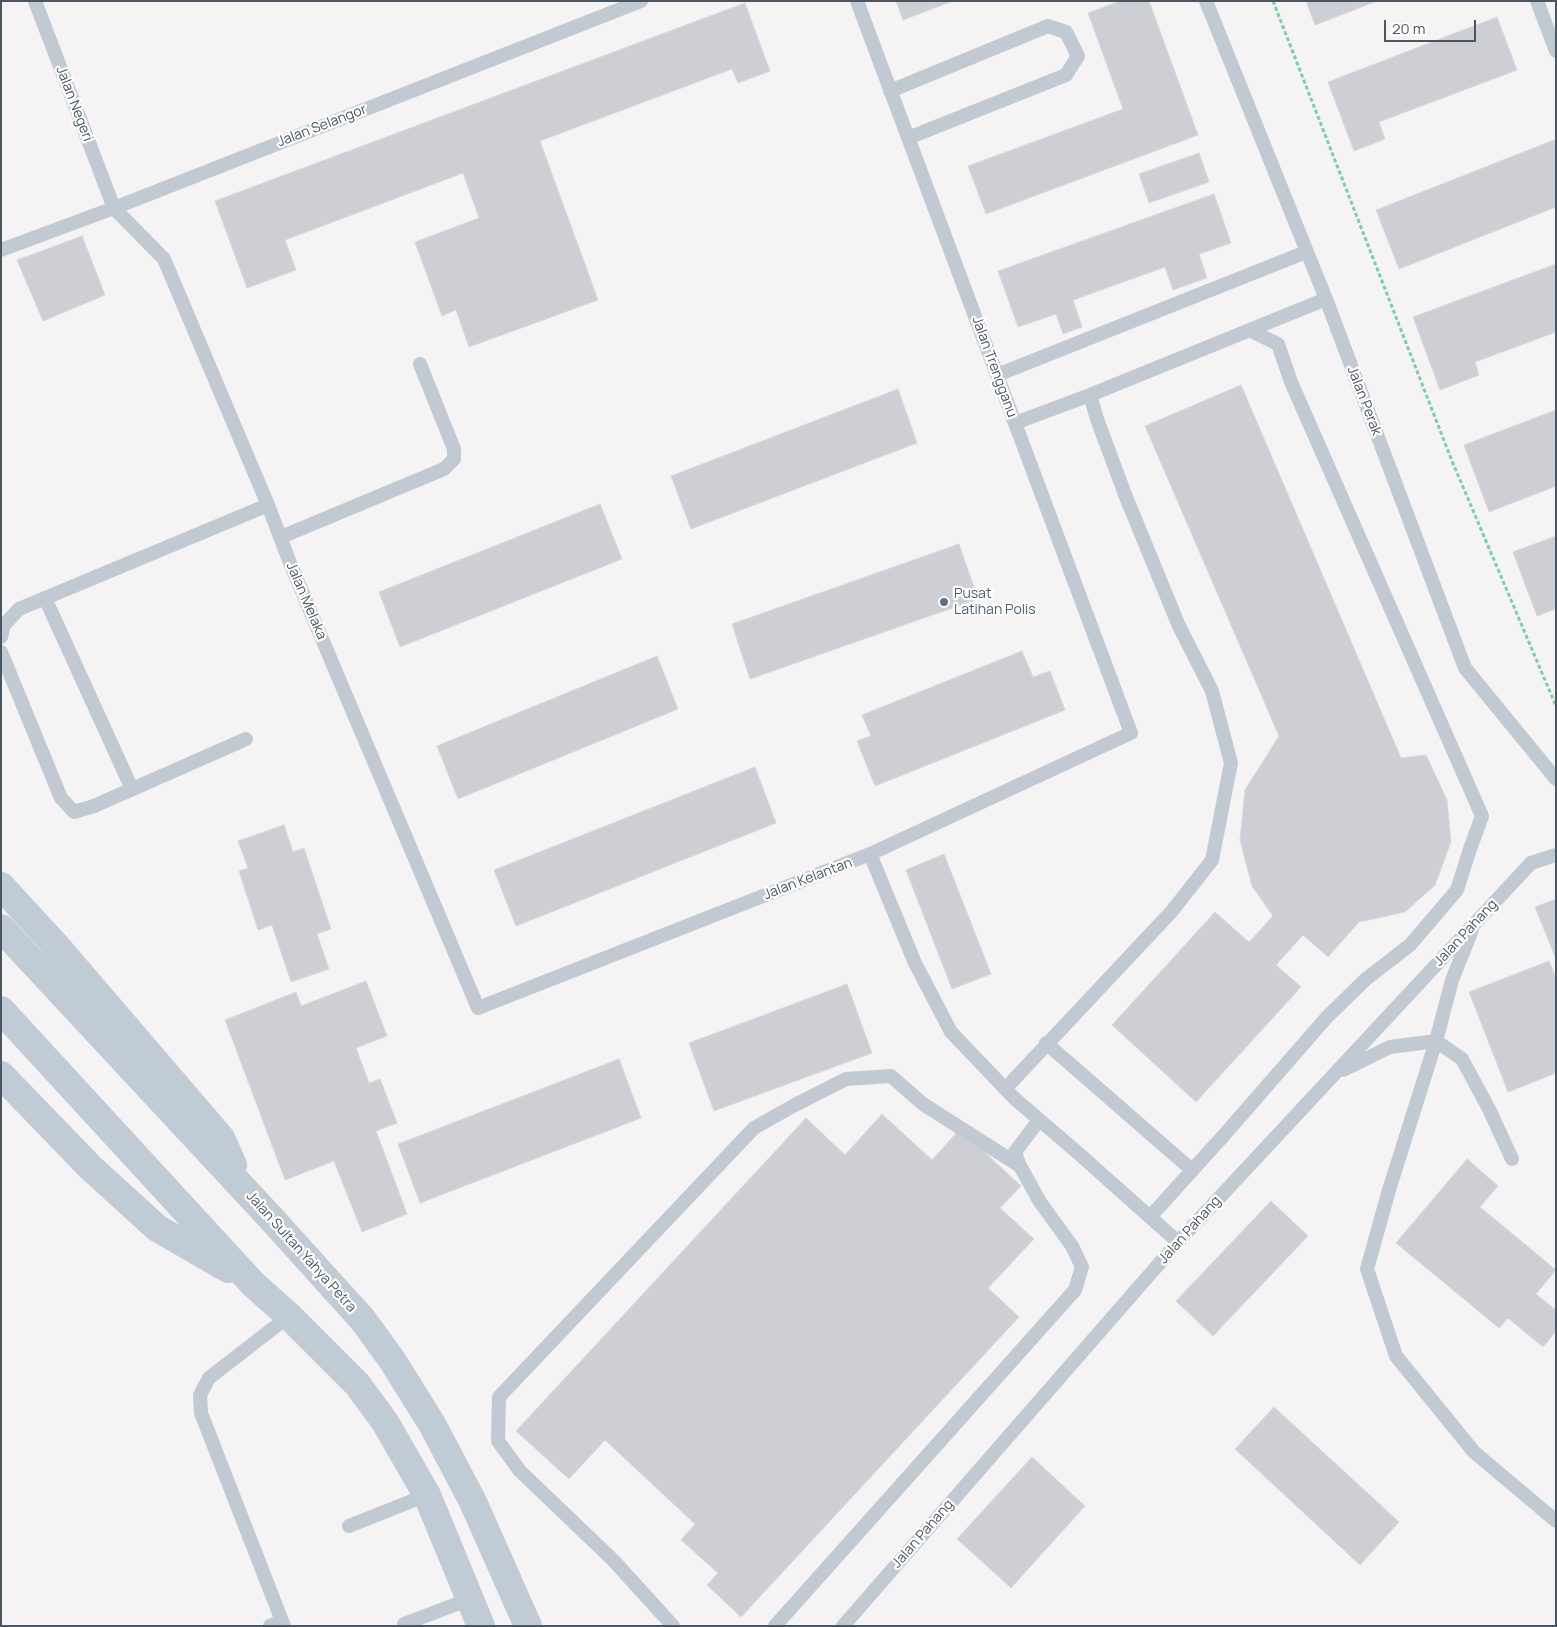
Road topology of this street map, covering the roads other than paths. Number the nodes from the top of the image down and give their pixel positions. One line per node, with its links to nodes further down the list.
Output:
1 (35, 1): 9 (lane, Jalan Negeri)
2 (641, 1): 9 (lane, Jalan Selangor)
3 (857, 1): 7 (lane, Jalan Trengganu)
4 (1206, 1): 11 (lane, Jalan Perak)
5 (1537, 1): 6 (lane)
6 (1556, 51)
7 (890, 91): 8 (lane, Jalan Trengganu); 8 (lane)
8 (908, 138): 15 (lane, Jalan Trengganu)
9 (114, 208): 10 (lane, Jalan Selangor); 18 (lane, Jalan Melaka)
10 (1, 250)
11 (1306, 252): 12 (lane, Jalan Perak); 15 (lane)
12 (1326, 299): 13 (lane); 25 (lane, Jalan Perak)
13 (1249, 330): 16 (lane); 42 (lane)
14 (420, 364): 19 (lane)
15 (997, 375): 17 (lane, Jalan Trengganu)
16 (1090, 395): 17 (lane); 35 (lane)
17 (1014, 424): 23 (lane, Jalan Trengganu)
18 (268, 505): 19 (lane, Jalan Melaka); 20 (lane)
19 (281, 538): 32 (lane, Jalan Melaka)
20 (45, 598): 21 (lane); 26 (lane)
21 (1, 637)
22 (1, 652): 26 (lane)
23 (1130, 733): 27 (lane, Jalan Kelantan)
24 (246, 738): 26 (lane)
25 (1556, 780)
26 (132, 789)
27 (870, 854): 32 (lane, Jalan Kelantan); 38 (lane)
28 (1556, 855): 30 (lane, Jalan Pahang)
29 (1, 886): 43 (main road)
30 (1474, 924): 34 (lane); 36 (lane, Jalan Pahang)
31 (1, 928): 43 (main road, Jalan Sultan Yahya Petra)
32 (478, 1008)
33 (1, 1010): 46 (main road)
34 (1436, 1041): 36 (lane); 40 (lane); 49 (lane)
35 (1046, 1044): 38 (lane); 42 (lane)
36 (1335, 1074): 45 (lane, Jalan Pahang)
37 (1, 1075): 46 (main road)
38 (1005, 1089): 39 (lane)
39 (1039, 1120): 41 (lane); 44 (lane)
40 (1512, 1159)
41 (1020, 1166): 56 (lane); 57 (lane)
42 (1192, 1170): 44 (lane)
43 (245, 1192): 55 (main road, Jalan Sultan Yahya Petra)
44 (1150, 1217): 45 (lane)
45 (1178, 1242): 58 (lane, Jalan Pahang)
46 (253, 1284): 47 (main road)
47 (289, 1316): 48 (main road); 52 (lane)
48 (427, 1495): 50 (lane); 51 (main road)
49 (1556, 1520)
50 (350, 1526)
51 (470, 1599): 53 (lane); 54 (main road)
52 (278, 1624)
53 (404, 1624)
54 (481, 1626)
55 (528, 1626)
56 (673, 1626)
57 (775, 1626)
58 (843, 1626)

